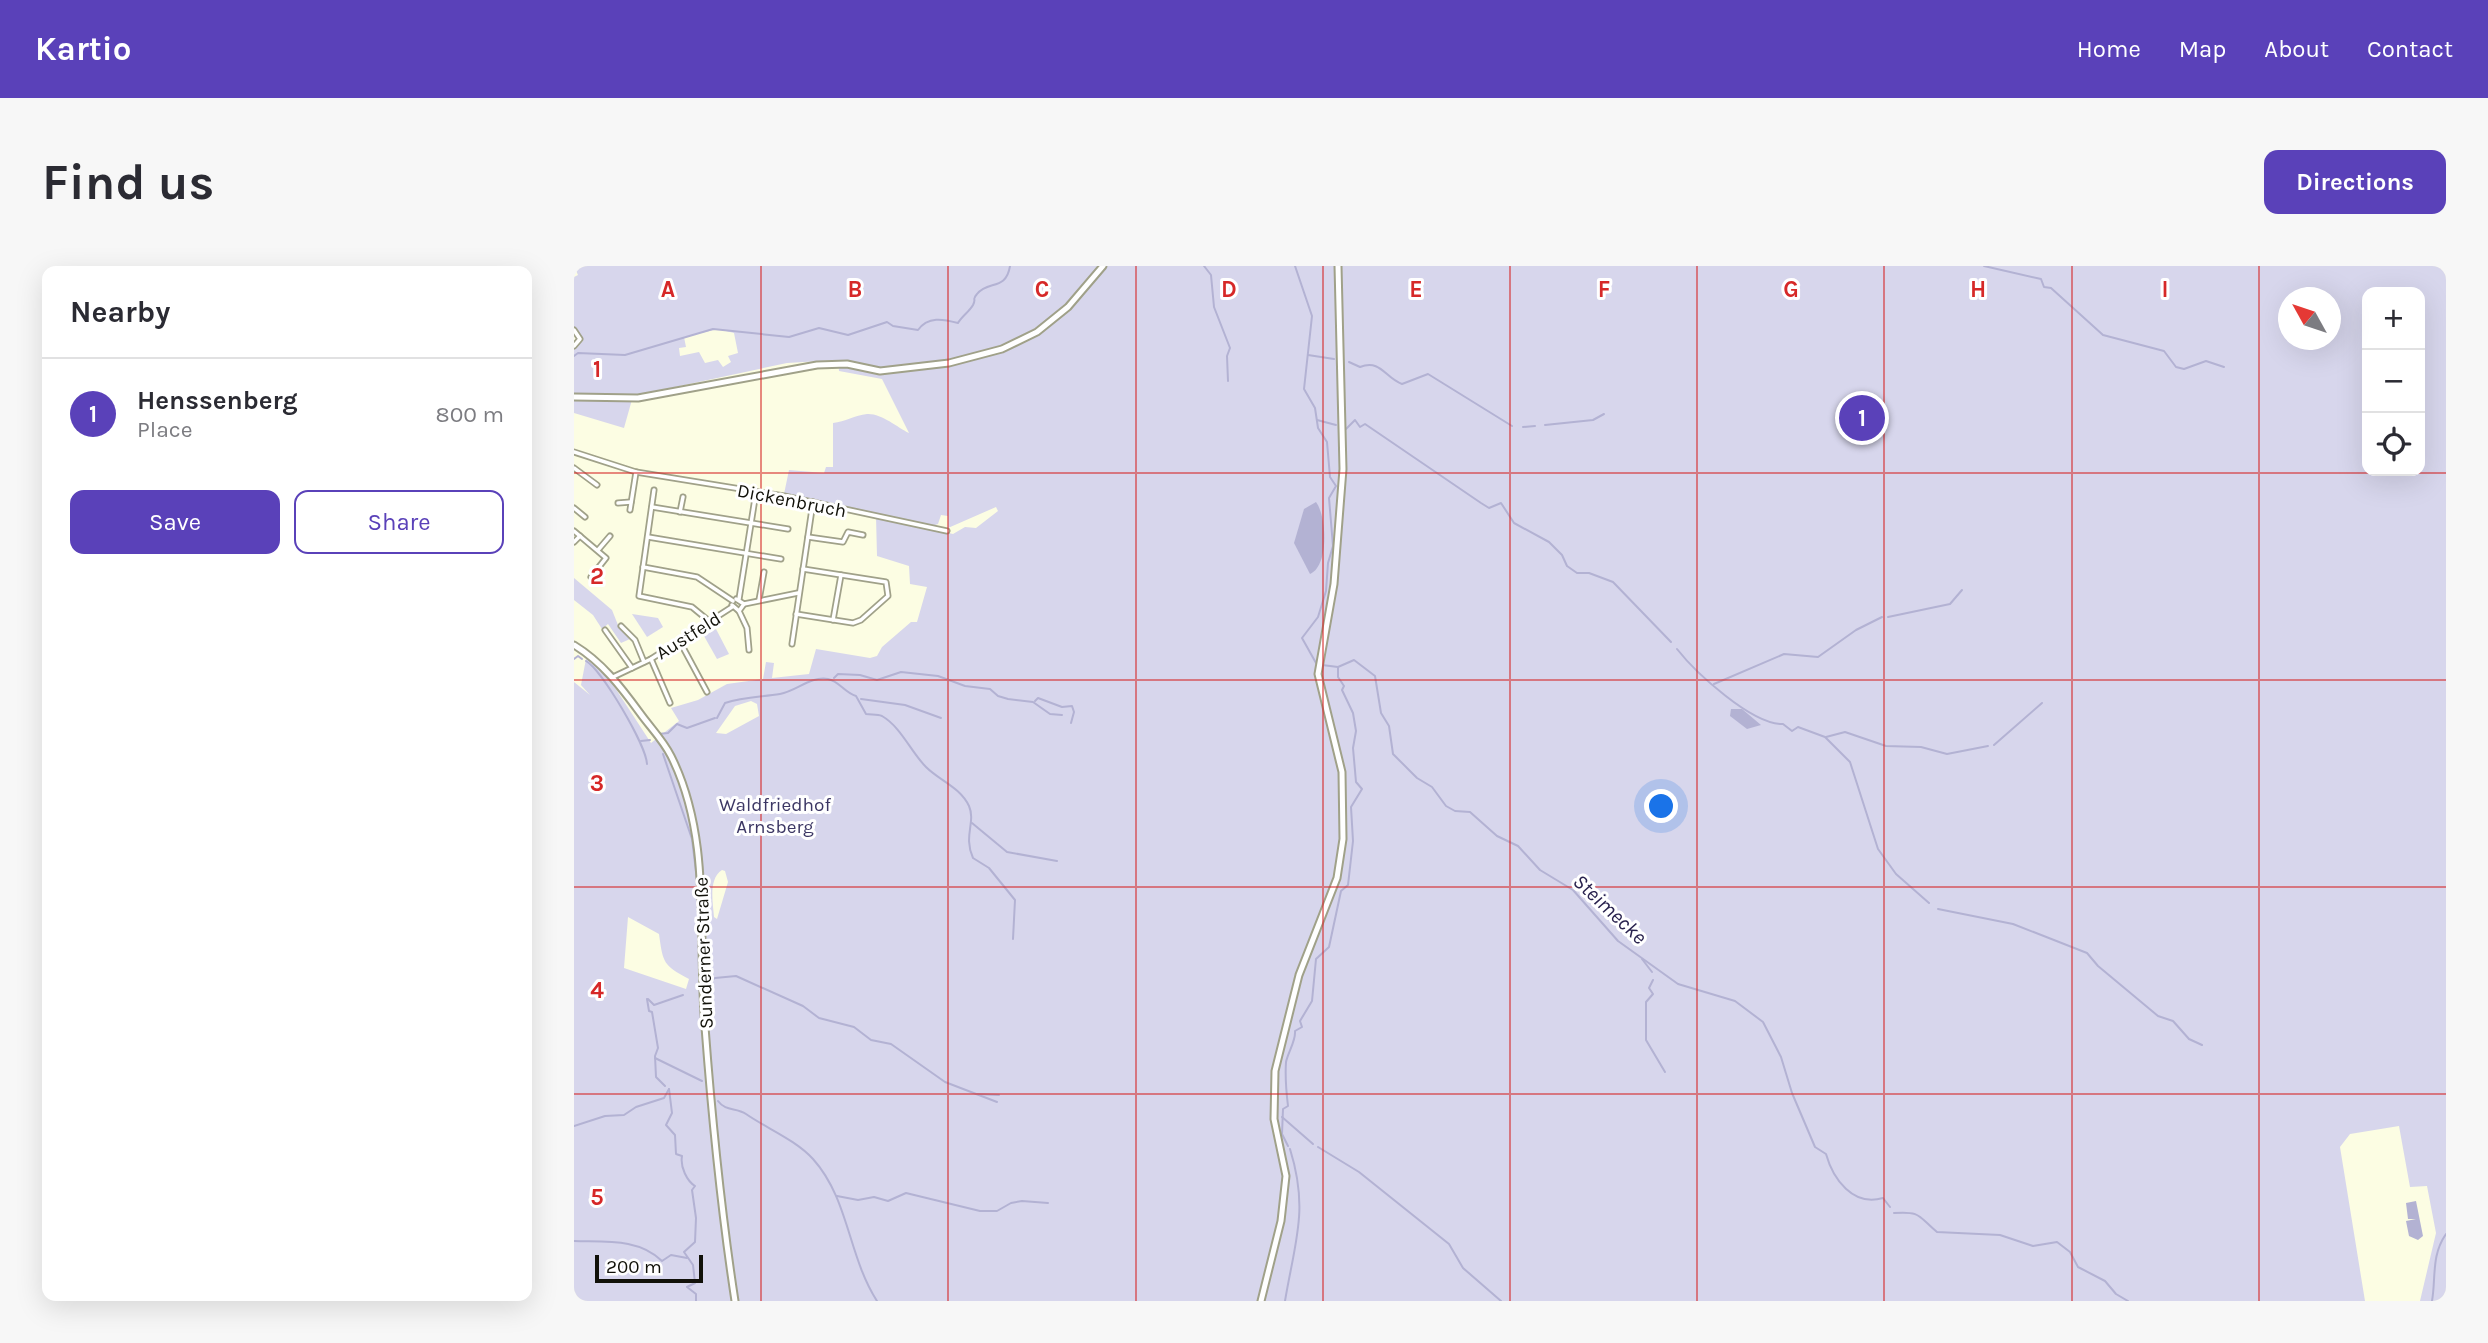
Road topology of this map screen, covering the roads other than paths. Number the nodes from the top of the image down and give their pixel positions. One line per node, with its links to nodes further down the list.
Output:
1 (1103, 266): 5 (main road)
2 (1338, 266): 61 (main road)
3 (574, 330): 4 (street)
4 (574, 346)
5 (574, 397)
6 (574, 452): 8 (street, Dickenbruch)
7 (574, 468): 9 (street)
8 (636, 472): 11 (street, Dickenbruch); 13 (street)
9 (597, 485)
10 (654, 490): 16 (street)
11 (756, 492): 14 (street, Dickenbruch); 21 (street)
12 (683, 497): 19 (street)
13 (631, 502): 15 (street); 18 (street)
14 (813, 502): 24 (street, Dickenbruch); 29 (street)
15 (618, 503)
16 (652, 507): 19 (street); 28 (street)
17 (574, 508): 20 (street)
18 (630, 510)
19 (680, 512): 21 (street)
20 (584, 517)
21 (751, 523): 22 (street); 32 (street)
22 (788, 529)
23 (574, 531): 26 (street)
24 (947, 531)
25 (863, 535): 29 (street)
26 (580, 536): 30 (street); 31 (street)
27 (610, 536): 31 (street)
28 (648, 537): 32 (street); 34 (street)
29 (808, 537): 35 (street)
30 (574, 542)
31 (598, 550): 38 (street)
32 (747, 553): 33 (street); 40 (street)
33 (781, 559)
34 (643, 567): 40 (street); 47 (street)
35 (803, 569): 37 (street); 39 (street)
36 (764, 572): 41 (street)
37 (841, 575): 46 (street); 46 (street)
38 (591, 577)
39 (798, 593): 41 (street); 45 (street)
40 (736, 600): 42 (street); 43 (street)
41 (759, 600): 42 (street)
42 (744, 604): 44 (street)
43 (732, 607): 44 (street); 47 (street, Austfeld)
44 (739, 611): 53 (street)
45 (796, 614): 46 (street); 51 (street)
46 (833, 620)
47 (709, 621): 50 (street, Austfeld)
48 (621, 626): 55 (street, Austfeld)
49 (604, 631): 56 (street)
50 (679, 640): 54 (street, Austfeld); 58 (street)
51 (792, 644)
52 (574, 645): 57 (main road, Sunderner Straße)
53 (749, 650)
54 (651, 659): 55 (street, Austfeld); 59 (street)
55 (644, 662): 56 (street, Austfeld)
56 (632, 668): 57 (street, Austfeld)
57 (613, 677): 60 (main road, Sunderner Straße)
58 (707, 692)
59 (670, 703)
60 (735, 1301)
61 (1261, 1301)

